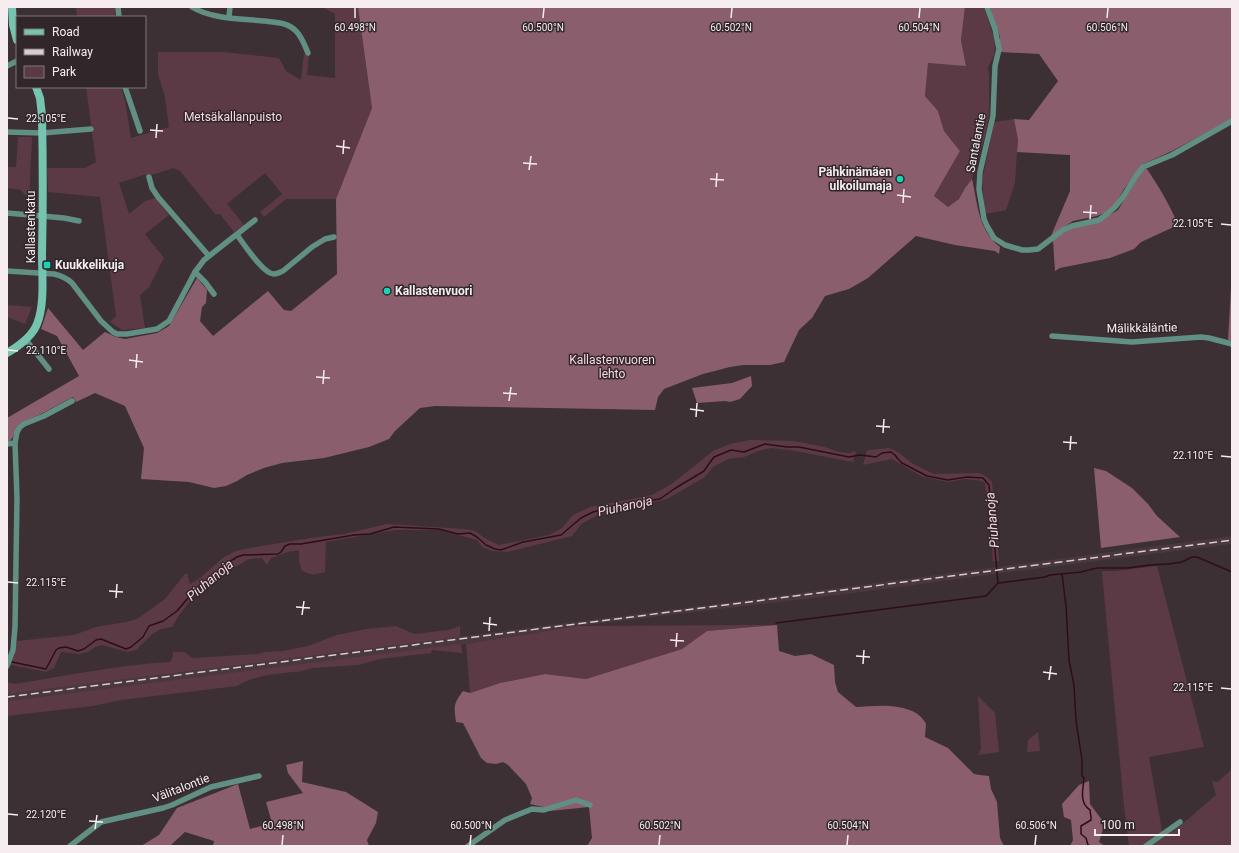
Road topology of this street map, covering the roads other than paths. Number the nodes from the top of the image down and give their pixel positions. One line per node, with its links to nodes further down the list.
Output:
1 (12, 7): 6 (street)
2 (192, 7): 5 (street)
3 (230, 7): 5 (street)
4 (987, 7): 12 (street, Santalantie)
5 (229, 18): 7 (street)
6 (16, 36)
7 (308, 53)
8 (16, 62): 9 (street)
9 (7, 66)
10 (36, 88): 16 (street, Kallastenkatu)
11 (125, 88): 14 (street)
12 (1232, 122)
13 (91, 129): 16 (street)
14 (140, 131)
15 (7, 132): 16 (street)
16 (42, 133): 19 (street, Kallastenkatu)
17 (149, 177): 24 (street)
18 (7, 213): 19 (street)
19 (43, 217): 21 (street); 27 (street, Kallastenkatu)
20 (254, 220): 22 (street)
21 (79, 221)
22 (237, 235): 23 (street); 24 (street)
23 (334, 237)
24 (209, 256): 26 (street)
25 (7, 271): 27 (street)
26 (195, 272): 27 (street); 28 (street)
27 (42, 274): 30 (street, Kallastenkatu)
28 (214, 294)
29 (1052, 336): 31 (street, Mälikkäläntie)
30 (26, 340): 32 (street, Kallastenkatu); 33 (street)
31 (1232, 344)
32 (7, 353)
33 (49, 369)
34 (72, 401): 35 (street)
35 (15, 443): 36 (street); 37 (street)
36 (7, 444)
37 (7, 666)
38 (260, 776): 41 (street, Välitalontie)
39 (590, 805): 42 (street)
40 (1180, 822): 43 (street)
41 (70, 846)
42 (468, 846)
43 (1146, 846)

